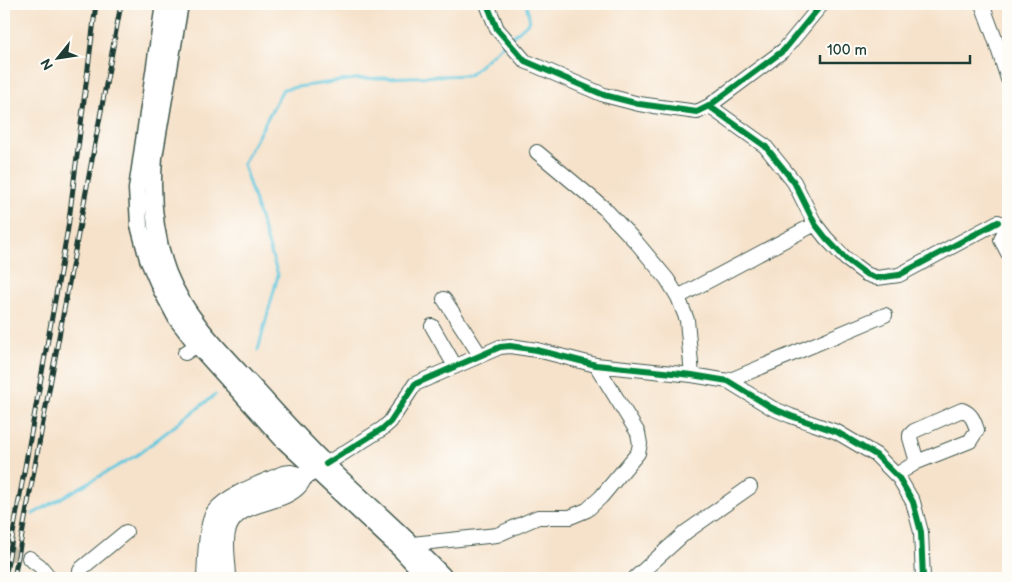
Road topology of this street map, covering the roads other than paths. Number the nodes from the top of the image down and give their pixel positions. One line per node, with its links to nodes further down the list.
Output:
1 (164, 4): 9 (main road)
2 (180, 4): 9 (main road)
3 (487, 4): 7 (street)
4 (822, 4): 7 (street)
5 (982, 4): 6 (street)
6 (1008, 79)
7 (710, 106): 11 (street)
8 (537, 152): 13 (street)
9 (145, 180): 23 (main road)
10 (1003, 222): 11 (street); 12 (street)
11 (815, 224): 13 (street)
12 (1008, 253)
13 (678, 297): 20 (street)
14 (444, 299): 17 (street)
15 (885, 315): 21 (street)
16 (432, 326): 19 (street)
17 (480, 354): 18 (street); 19 (street)
18 (596, 365): 20 (street); 27 (street)
19 (455, 366): 23 (street)
20 (692, 375): 21 (street)
21 (728, 381): 24 (street)
22 (917, 462): 22 (street); 24 (street)
23 (316, 470): 27 (main road); 31 (street); 32 (main road); 33 (street); 34 (main road)
24 (896, 475): 37 (street)
25 (750, 487): 36 (street)
26 (126, 532): 30 (street)
27 (412, 544): 35 (main road)
28 (29, 558): 29 (street)
29 (50, 578)
30 (80, 578)
31 (204, 578)
32 (216, 578)
33 (229, 578)
34 (427, 578)
35 (445, 578)
36 (634, 578)
37 (923, 578)

